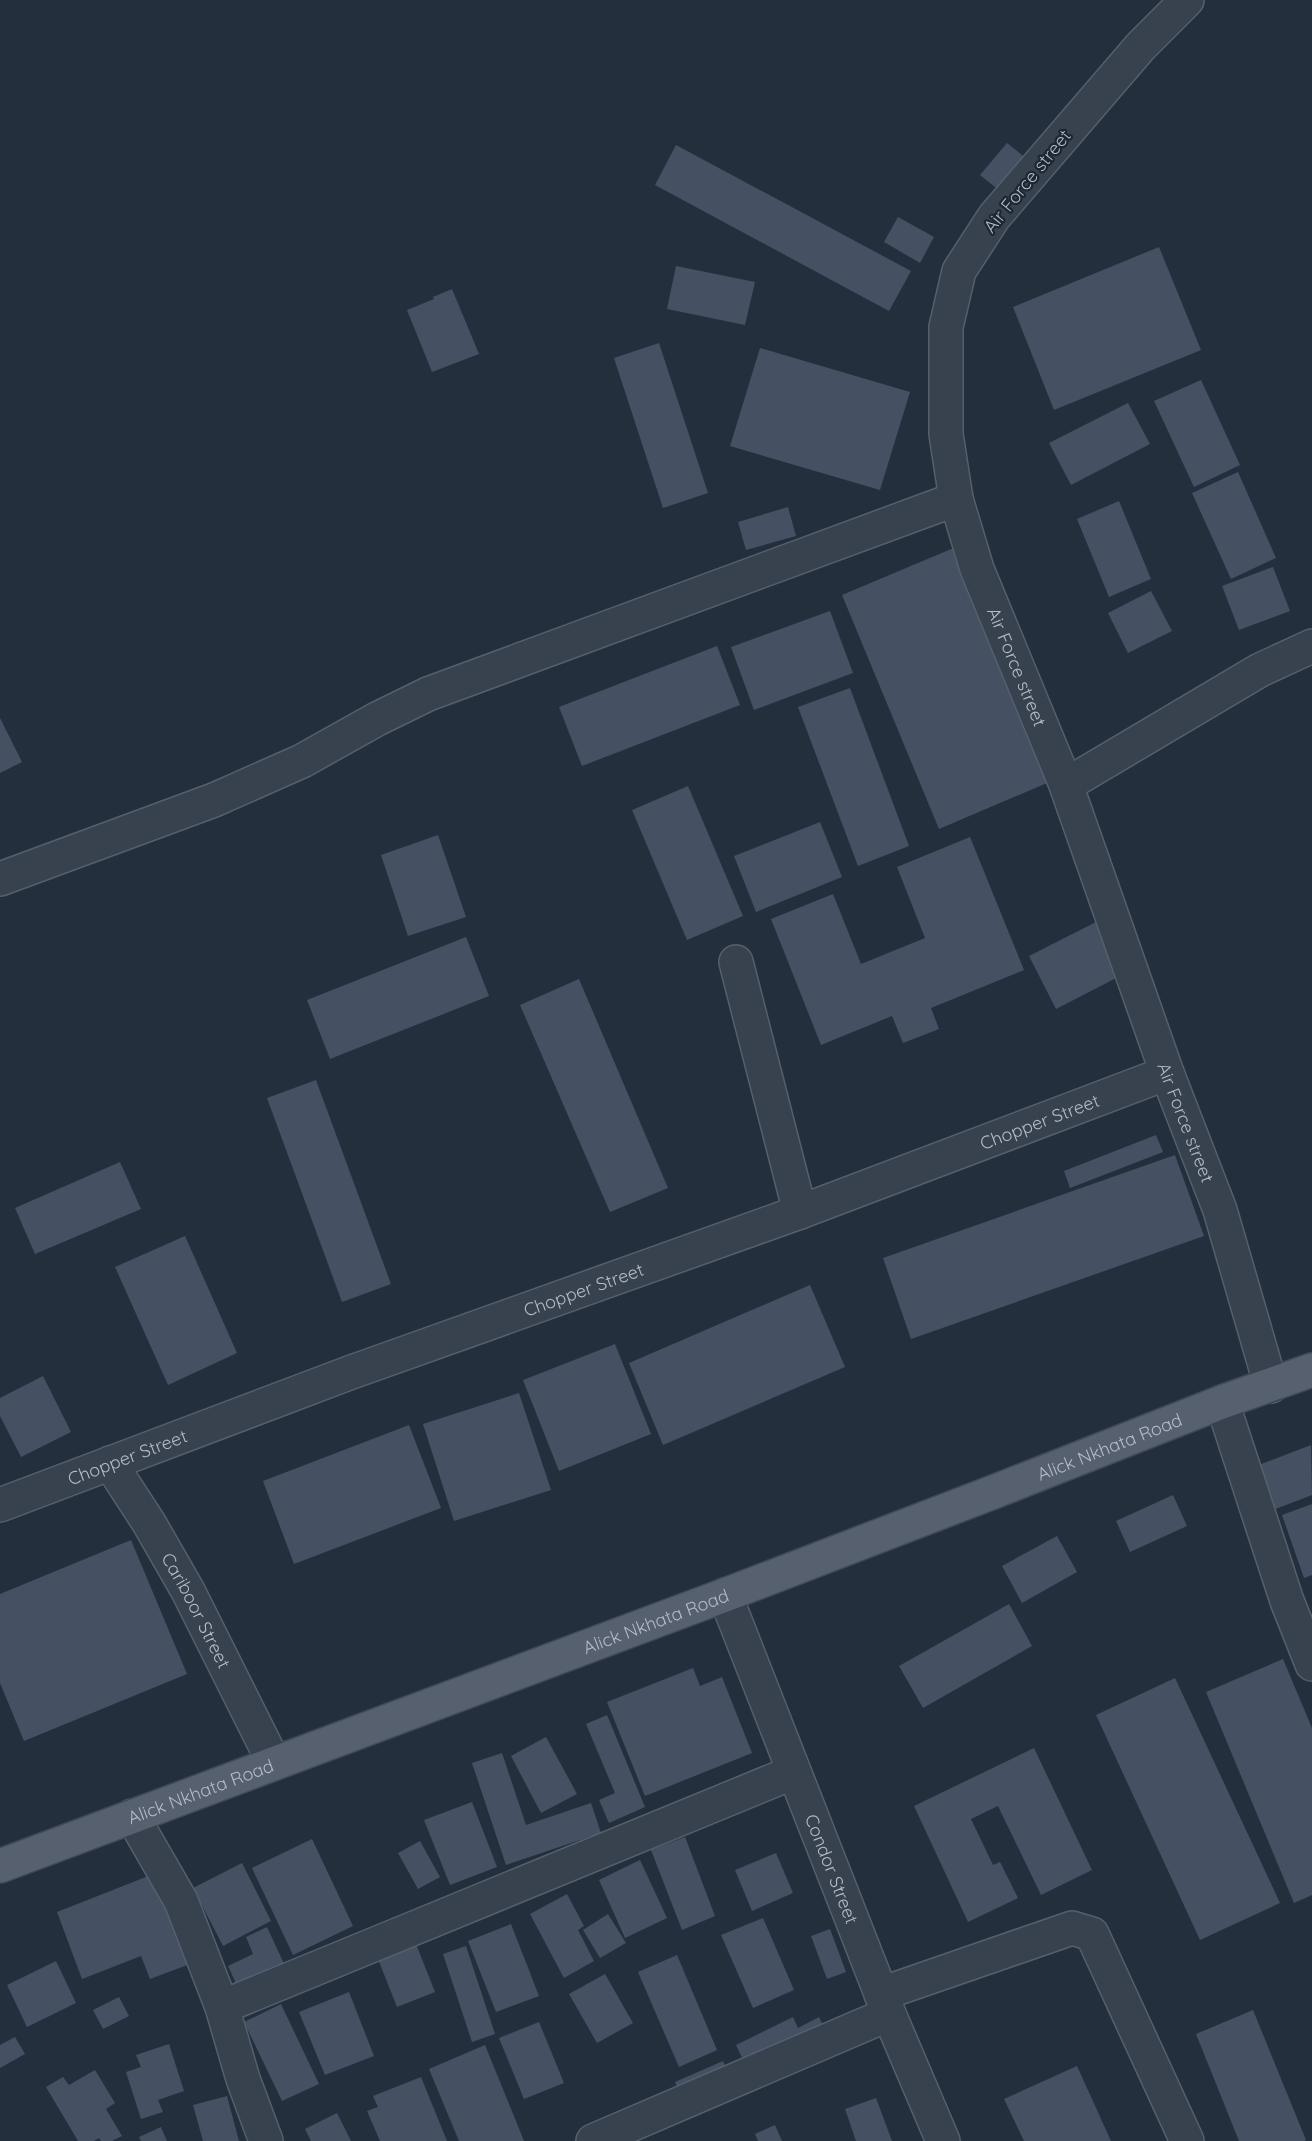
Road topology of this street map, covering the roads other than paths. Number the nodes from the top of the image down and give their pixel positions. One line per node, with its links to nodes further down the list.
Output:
1 (1187, 0): 2 (street, Air Force street)
2 (956, 499): 4 (street, Air Force street); 5 (street)
3 (1312, 646): 4 (street)
4 (1066, 785): 7 (street, Air Force street)
5 (0, 879)
6 (736, 962): 8 (street)
7 (1167, 1073): 8 (street, Chopper Street); 10 (street, Air Force street)
8 (800, 1212): 12 (street, Chopper Street)
9 (1312, 1370): 10 (main road, Alick Nkhata Road)
10 (1271, 1386): 11 (main road, Alick Nkhata Road)
11 (1222, 1402): 14 (main road, Alick Nkhata Road); 15 (street)
12 (110, 1463): 13 (street, Chopper Street); 17 (street, Cariboor Street)
13 (0, 1505)
14 (725, 1595): 17 (main road, Alick Nkhata Road); 18 (street, Condor Street)
15 (1300, 1595): 16 (street)
16 (1312, 1664)
17 (274, 1763): 19 (main road, Alick Nkhata Road)
18 (794, 1772): 21 (street, Condor Street); 22 (street)
19 (132, 1816): 20 (main road, Alick Nkhata Road); 22 (street)
20 (0, 1866)
21 (885, 2004): 24 (street); 25 (street, Condor Street); 26 (street)
22 (222, 2007): 23 (street)
23 (266, 2141)
24 (593, 2141)
25 (943, 2141)
26 (1187, 2141)

